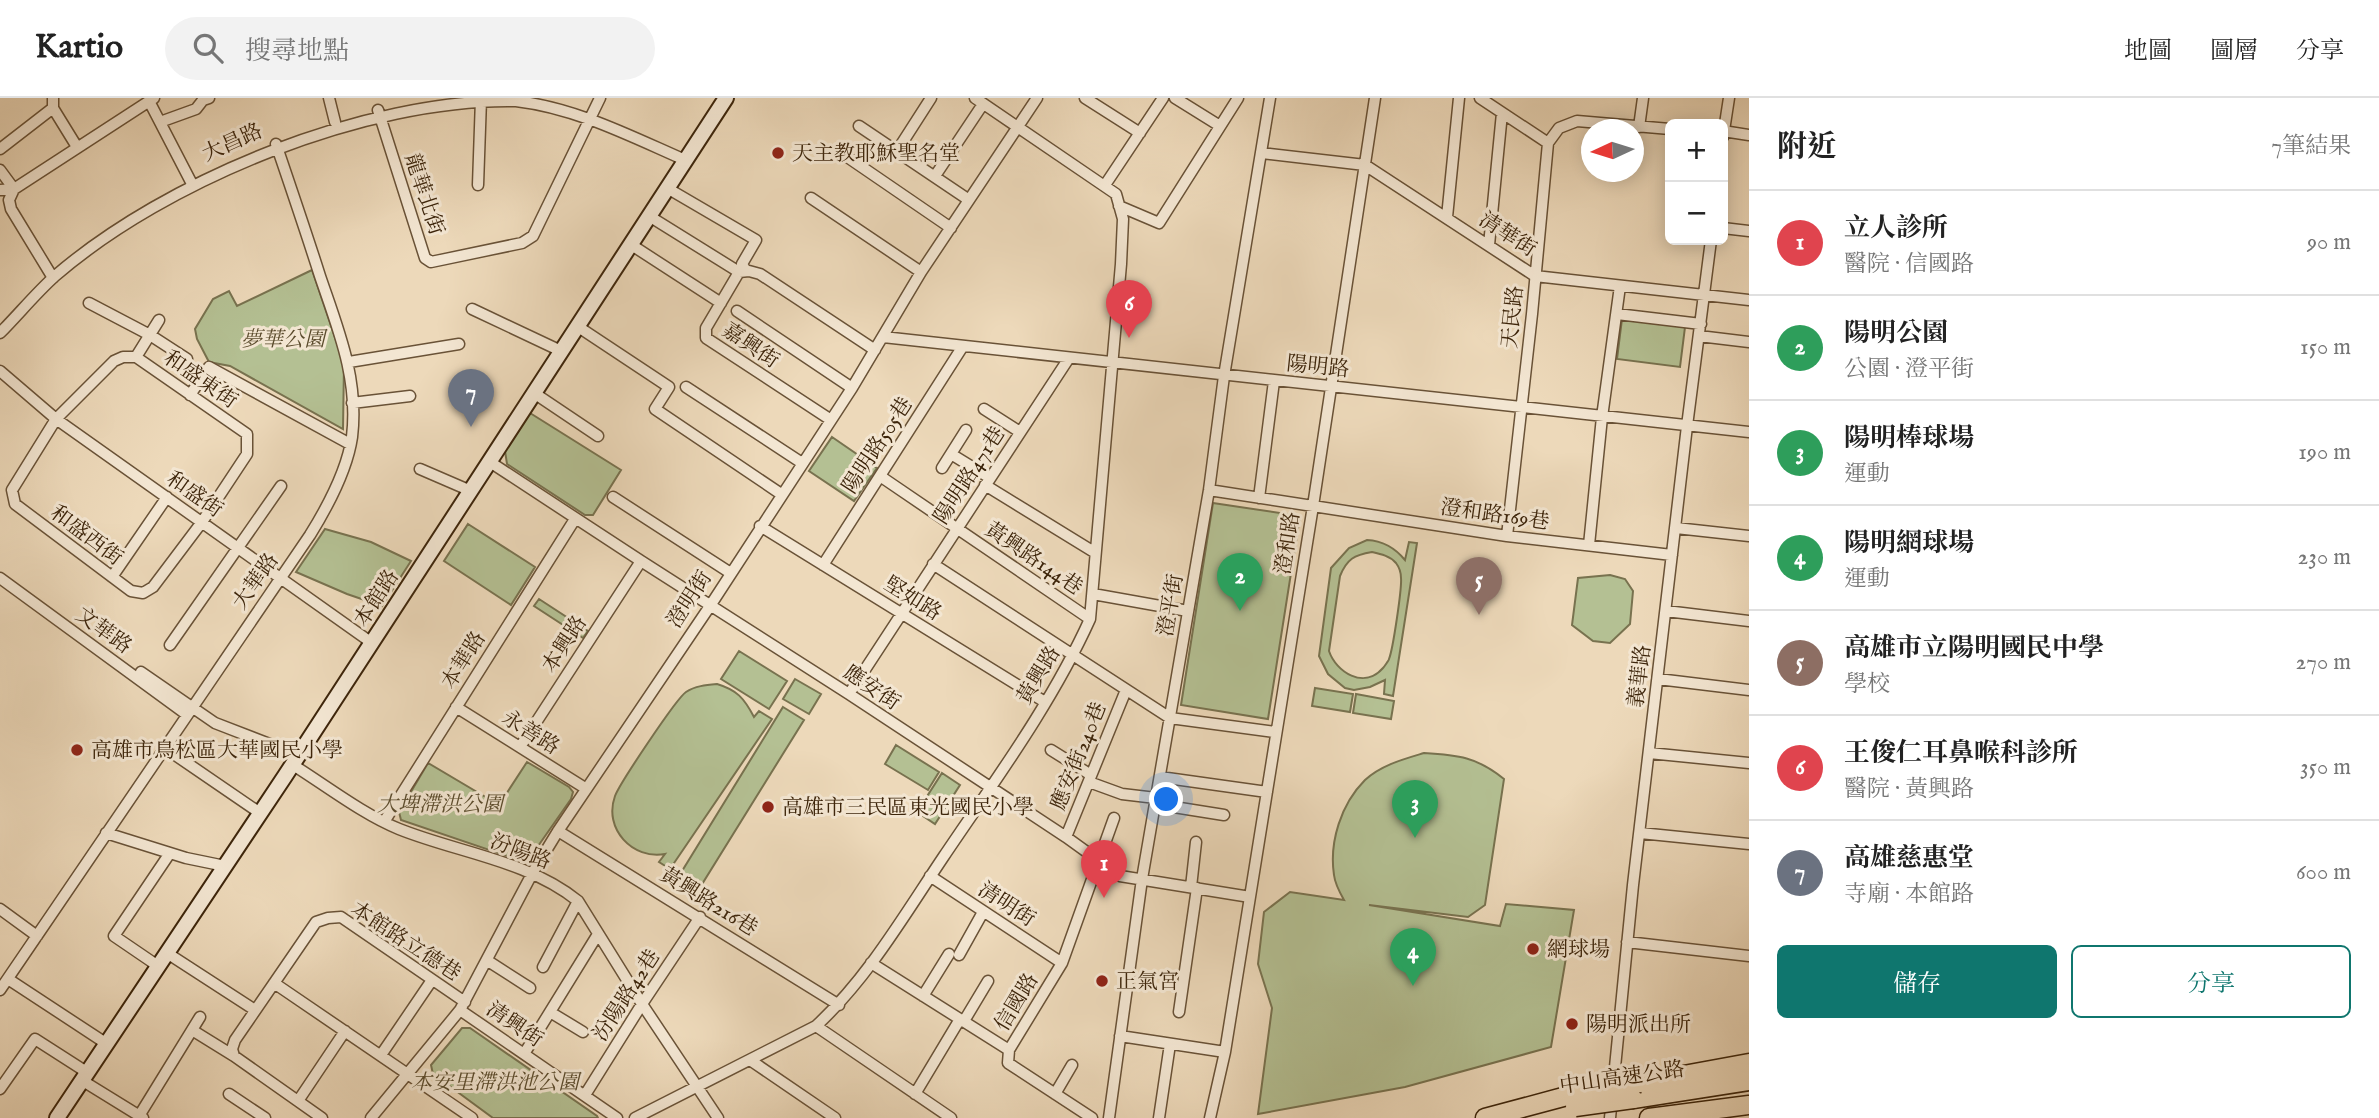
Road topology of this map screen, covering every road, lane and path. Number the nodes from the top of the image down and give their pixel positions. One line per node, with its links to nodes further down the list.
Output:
1 (209, 98): 29 (street)
2 (329, 98): 30 (street)
3 (600, 98): 25 (street)
4 (726, 98): 46 (street, 本館路)
5 (931, 98): 43 (street)
6 (1037, 98): 34 (street, 澄明街)
7 (1085, 98): 37 (street)
8 (1163, 98): 37 (street)
9 (1175, 98): 32 (street)
10 (1238, 98): 32 (street)
11 (1375, 98): 47 (street, 澄和路)
12 (1459, 98): 60 (street)
13 (1480, 98): 24 (street)
14 (1643, 98): 26 (street)
15 (1729, 98): 27 (street)
16 (152, 99): 29 (street); 41 (street)
17 (481, 99): 18 (street, 大昌路); 20 (street, 大昌路); 51 (street)
18 (514, 99): 25 (street, 大昌路)
19 (1269, 99): 45 (street, 澄平街)
20 (418, 100): 23 (street, 大昌路)
21 (979, 101): 34 (street, 黃興路); 49 (street)
22 (53, 103): 41 (street); 42 (street)
23 (377, 110): 25 (street, 龍華北街); 30 (street, 大昌路)
24 (1503, 113): 39 (street); 65 (street)
25 (590, 118): 46 (street, 大昌路)
26 (1640, 119)
27 (1725, 119)
28 (1581, 121): 39 (street)
29 (160, 122): 50 (street)
30 (335, 122): 40 (street, 大昌路)
31 (859, 126): 43 (street)
32 (1220, 126): 58 (street)
33 (1644, 127): 35 (street)
34 (1017, 128): 52 (street, 黃興路); 57 (street, 澄明街)
35 (1665, 129)
36 (1728, 132): 38 (street)
37 (1139, 133): 52 (street)
38 (1749, 135)
39 (1548, 143): 69 (street, 天民路)
40 (276, 144): 50 (street, 大昌路); 94 (street, 大華路)
41 (77, 146): 54 (street)
42 (0, 149)
43 (897, 151): 49 (street)
44 (840, 152): 61 (street)
45 (1262, 153): 47 (street, 清華街); 97 (street, 澄平街)
46 (685, 160): 53 (street, 本館路)
47 (1365, 165): 60 (street, 清華街); 100 (street, 澄和路)
48 (0, 170): 54 (street)
49 (935, 176): 57 (street)
50 (191, 182): 70 (street, 大昌路)
51 (478, 185)
52 (1105, 186): 58 (street, 黃興路)
53 (667, 188): 59 (street, 本館路); 67 (street, 嘉興街)
54 (14, 189): 55 (street); 70 (street)
55 (0, 190)
56 (811, 198): 68 (street)
57 (969, 200): 61 (street, 澄明街)
58 (1119, 206): 95 (street, 黃興路)
59 (649, 216): 64 (street, 本館路); 67 (street)
60 (1447, 217): 65 (street, 清華街)
61 (951, 228): 68 (street, 澄明街)
62 (1728, 229): 63 (street)
63 (1749, 231)
64 (630, 244): 75 (street); 81 (street, 本館路)
65 (1489, 245): 69 (street, 清華街)
66 (1711, 245): 72 (street, 義華路)
67 (742, 272): 75 (street, 嘉興街); 89 (street)
68 (921, 272): 85 (street, 澄明街)
69 (1535, 276): 71 (street, 清華街); 106 (street, 天民路)
70 (53, 278): 82 (street, 大昌路)
71 (1620, 286): 72 (street, 清華街); 78 (street)
72 (1704, 295): 73 (street, 清華街); 80 (street, 義華路)
73 (1749, 300)
74 (89, 303): 83 (street)
75 (721, 303): 110 (street, 嘉興街)
76 (472, 309): 90 (street)
77 (737, 311): 101 (street)
78 (1617, 314): 80 (street); 108 (street)
79 (159, 320): 83 (street)
80 (1701, 324): 84 (street, 義華路)
81 (577, 326): 90 (street, 本館路); 127 (street)
82 (0, 333)
83 (149, 335): 91 (street); 93 (street)
84 (1699, 336): 86 (street); 111 (street, 義華路)
85 (883, 337): 88 (street, 陽明路); 89 (street, 澄明街)
86 (1749, 342)
87 (459, 344): 94 (street)
88 (963, 346): 92 (street, 陽明路); 122 (street, 陽明路505巷)
89 (876, 350): 101 (street, 澄明街)
90 (561, 351): 102 (street, 本館路)
91 (136, 358): 103 (street, 和盛東街); 109 (street, 和盛東街)
92 (1069, 358): 95 (street, 陽明路); 113 (street, 陽明路471巷)
93 (187, 359)
94 (349, 362): 105 (street, 大華路)
95 (1111, 363): 97 (street, 陽明路); 141 (street, 黃興路)
96 (0, 371): 109 (street, 和盛街)
97 (1224, 376): 98 (street, 陽明路); 125 (street, 澄平街)
98 (1274, 381): 100 (street, 陽明路); 130 (street)
99 (686, 387): 119 (street)
100 (1331, 387): 106 (street, 陽明路); 131 (street, 澄和路)
101 (852, 388): 110 (street, 澄明街)
102 (534, 393): 115 (street); 118 (street, 本館路)
103 (190, 395): 116 (street); 133 (street, 和盛東街)
104 (410, 396): 105 (street)
105 (352, 403): 116 (street, 大華路)
106 (1522, 408): 108 (street, 陽明路); 137 (street, 天民路)
107 (984, 409): 113 (street)
108 (1602, 416): 111 (street, 陽明路); 139 (street)
109 (56, 419): 129 (street, 和盛街); 147 (street, 和盛西街)
110 (831, 419): 119 (street, 澄明街)
111 (1687, 426): 114 (street, 陽明路); 136 (street, 義華路)
112 (966, 430): 117 (street)
113 (1020, 432): 123 (street, 陽明路471巷)
114 (1749, 432)
115 (598, 436)
116 (350, 444): 149 (street, 大華路)
117 (951, 454): 120 (street); 123 (street)
118 (490, 461): 126 (street, 本館路); 132 (street, 應安街)
119 (802, 463): 127 (street, 澄明街)
120 (942, 468)
121 (420, 469): 126 (street)
122 (880, 476): 135 (street, 黃興路144巷); 145 (street, 陽明路505巷)
123 (988, 482): 135 (street, 陽明路471巷); 141 (street)
124 (281, 486): 140 (street)
125 (1209, 490): 130 (street, 澄和路169巷); 152 (street, 澄平街)
126 (471, 491): 157 (street, 本館路)
127 (781, 494): 134 (street, 澄明街)
128 (613, 497): 146 (street)
129 (167, 498): 133 (street, 和盛街); 147 (street)
130 (1259, 498): 131 (street, 澄和路169巷)
131 (1313, 506): 137 (street, 澄和路169巷); 169 (street, 澄和路)
132 (575, 519): 143 (street, 應安街); 166 (street, 本華路)
133 (202, 522): 140 (street, 和盛街); 147 (street, 和盛西街)
134 (760, 526): 145 (street, 堅如路); 146 (street, 澄明街)
135 (957, 528): 144 (street, 陽明路471巷); 155 (street, 黃興路144巷)
136 (1676, 528): 138 (street); 142 (street, 義華路)
137 (1507, 536): 139 (street, 澄和路169巷)
138 (1749, 536)
139 (1589, 545): 142 (street, 澄和路169巷)
140 (239, 549): 149 (street, 和盛街); 158 (street)
141 (1094, 552): 150 (street, 黃興路)
142 (1672, 555): 153 (street, 義華路)
143 (641, 562): 151 (street, 應安街); 170 (street, 本興路)
144 (933, 564): 154 (street, 陽明路471巷); 159 (street)
145 (823, 565): 154 (street, 堅如路)
146 (729, 572): 151 (street, 澄明街)
147 (112, 577)
148 (0, 578): 167 (street, 文華路)
149 (280, 579): 157 (street, 和盛街); 167 (street, 大華路)
150 (1093, 594): 152 (street); 155 (street, 黃興路)
151 (710, 606): 164 (street, 應安街); 179 (street, 澄明街)
152 (1188, 611): 168 (street, 澄平街)
153 (1666, 611): 156 (street); 161 (street, 義華路)
154 (901, 613): 164 (street, 陽明路471巷); 165 (street, 堅如路)
155 (1090, 619): 159 (street, 黃興路)
156 (1749, 621)
157 (372, 643): 174 (street, 本館路)
158 (170, 645)
159 (1073, 656): 162 (street); 165 (street, 黃興路)
160 (141, 672): 167 (street)
161 (1658, 679): 163 (street); 173 (street, 義華路)
162 (1126, 690): 168 (street); 177 (street, 應安街240巷)
163 (1749, 690)
164 (849, 694): 178 (street, 應安街)
165 (1045, 702): 178 (street, 黃興路)
166 (456, 707): 170 (street, 永善路); 185 (street, 本華路)
167 (188, 711): 171 (street, 大華路); 174 (street, 汾陽路)
168 (1170, 718): 169 (street); 176 (street, 澄平街)
169 (1275, 732): 180 (street, 澄和路)
170 (520, 747): 179 (street, 永善路)
171 (165, 748): 182 (street); 187 (street, 大華路)
172 (1051, 750): 177 (street)
173 (1649, 753): 175 (street); 188 (street, 義華路)
174 (295, 760): 182 (street, 本館路); 185 (street, 汾陽路)
175 (1749, 763)
176 (1160, 777): 180 (street); 181 (street, 澄平街)
177 (1090, 778): 181 (street); 189 (street, 應安街240巷)
178 (990, 788): 189 (street, 應安街); 196 (street, 黃興路)
179 (585, 789): 186 (street, 澄明街)
180 (1267, 792): 199 (street, 澄和路)
181 (1156, 801): 183 (street); 197 (street, 澄平街)
182 (260, 813): 194 (street, 本館路)
183 (1224, 815)
184 (1114, 818): 193 (street, 信國路)
185 (384, 822): 195 (street, 汾陽路)
186 (558, 831): 195 (street, 澄明街); 203 (street, 黃興路216巷)
187 (106, 833): 192 (street); 205 (street, 大華路)
188 (1640, 833): 191 (street); 206 (street, 義華路)
189 (1066, 838): 193 (street, 應安街)
190 (1196, 842): 198 (street)
191 (1749, 844)
192 (170, 853): 194 (street); 208 (street)
193 (1098, 860): 197 (street, 應安街); 211 (street, 信國路)
194 (225, 866): 208 (street, 本館路)
195 (533, 872): 200 (street, 汾陽路); 209 (street, 澄明街)
196 (930, 876): 202 (street, 清明街); 210 (street, 黃興路)
197 (1142, 879): 198 (street, 應安街); 232 (street, 澄平街)
198 (1194, 888): 199 (street, 應安街); 225 (street)
199 (1250, 897): 236 (street, 澄和路)
200 (578, 901): 204 (street, 汾陽路); 212 (street)
201 (0, 909): 205 (street)
202 (984, 912): 211 (street, 清明街); 219 (street)
203 (700, 917): 220 (street, 汾陽路42巷); 221 (street, 黃興路216巷)
204 (598, 934): 220 (street, 汾陽路); 224 (street)
205 (37, 936): 213 (street, 大華路)
206 (1627, 942): 207 (street); 274 (street, 義華路)
207 (1749, 956)
208 (162, 959): 223 (street); 233 (street, 本館路)
209 (488, 961): 217 (street); 222 (street, 澄明街)
210 (871, 963): 219 (street, 信國路); 221 (street, 黃興路)
211 (1062, 963): 235 (street, 信國路)
212 (543, 967)
213 (8, 979): 218 (street, 大華路); 233 (street)
214 (432, 980): 216 (street, 本館路立德巷); 222 (street, 本館路立德巷); 238 (street)
215 (988, 981): 227 (street)
216 (274, 983): 223 (street, 本館路立德巷); 230 (street)
217 (530, 988)
218 (0, 990)
219 (923, 996): 227 (street, 信國路)
220 (642, 1004): 246 (street, 汾陽路); 252 (street, 汾陽路42巷)
221 (839, 1005): 228 (street, 黃興路)
222 (462, 1006): 237 (street, 清興街); 243 (street, 澄明街)
223 (255, 1010): 239 (street, 本館路立德巷)
224 (550, 1012): 231 (street); 237 (street)
225 (1179, 1012)
226 (200, 1017): 229 (street)
227 (962, 1020): 235 (street, 信國路); 250 (street)
228 (816, 1026): 240 (street, 黃興路); 250 (street)
229 (192, 1030): 239 (street); 257 (street)
230 (345, 1031): 238 (street); 254 (street)
231 (583, 1032)
232 (1120, 1036): 234 (street); 269 (street, 澄平街)
233 (107, 1044): 244 (street, 本館路)
234 (1170, 1044): 236 (street); 270 (street)
235 (1009, 1050): 251 (street)
236 (1225, 1052): 271 (street, 澄和路)
237 (524, 1054): 252 (street, 清興街)
238 (381, 1055): 243 (street)
239 (234, 1056): 254 (street)
240 (750, 1060): 246 (street, 黃興路); 266 (street)
241 (1749, 1063): 248 (highway)
242 (1072, 1065): 251 (street)
243 (409, 1074): 261 (street, 澄明街); 262 (street)
244 (85, 1077): 247 (street); 257 (street); 258 (street, 本館路)
245 (1749, 1081): 248 (highway, 中山高速公路)
246 (697, 1088): 256 (street, 黃興路); 265 (street, 汾陽路)
247 (0, 1089)
248 (1637, 1091): 253 (highway, bridge)
249 (229, 1094): 259 (street)
250 (915, 1094): 267 (street)
251 (1055, 1094): 268 (street)
252 (585, 1095): 263 (street, 清興街)
253 (1577, 1100): 272 (highway); 273 (highway, 中山高速公路)
254 (298, 1101): 260 (street)
255 (1749, 1105): 275 (highway)
256 (654, 1114): 264 (street, 黃興路)
257 (141, 1117)
258 (59, 1118)
259 (265, 1118)
260 (322, 1118)
261 (371, 1118)
262 (472, 1118)
263 (617, 1118)
264 (635, 1118)
265 (718, 1118)
266 (835, 1118)
267 (951, 1118)
268 (1092, 1118)
269 (1109, 1118)
270 (1159, 1118)
271 (1210, 1118)
272 (1485, 1118)
273 (1501, 1118)
274 (1611, 1118)
275 (1649, 1118)

